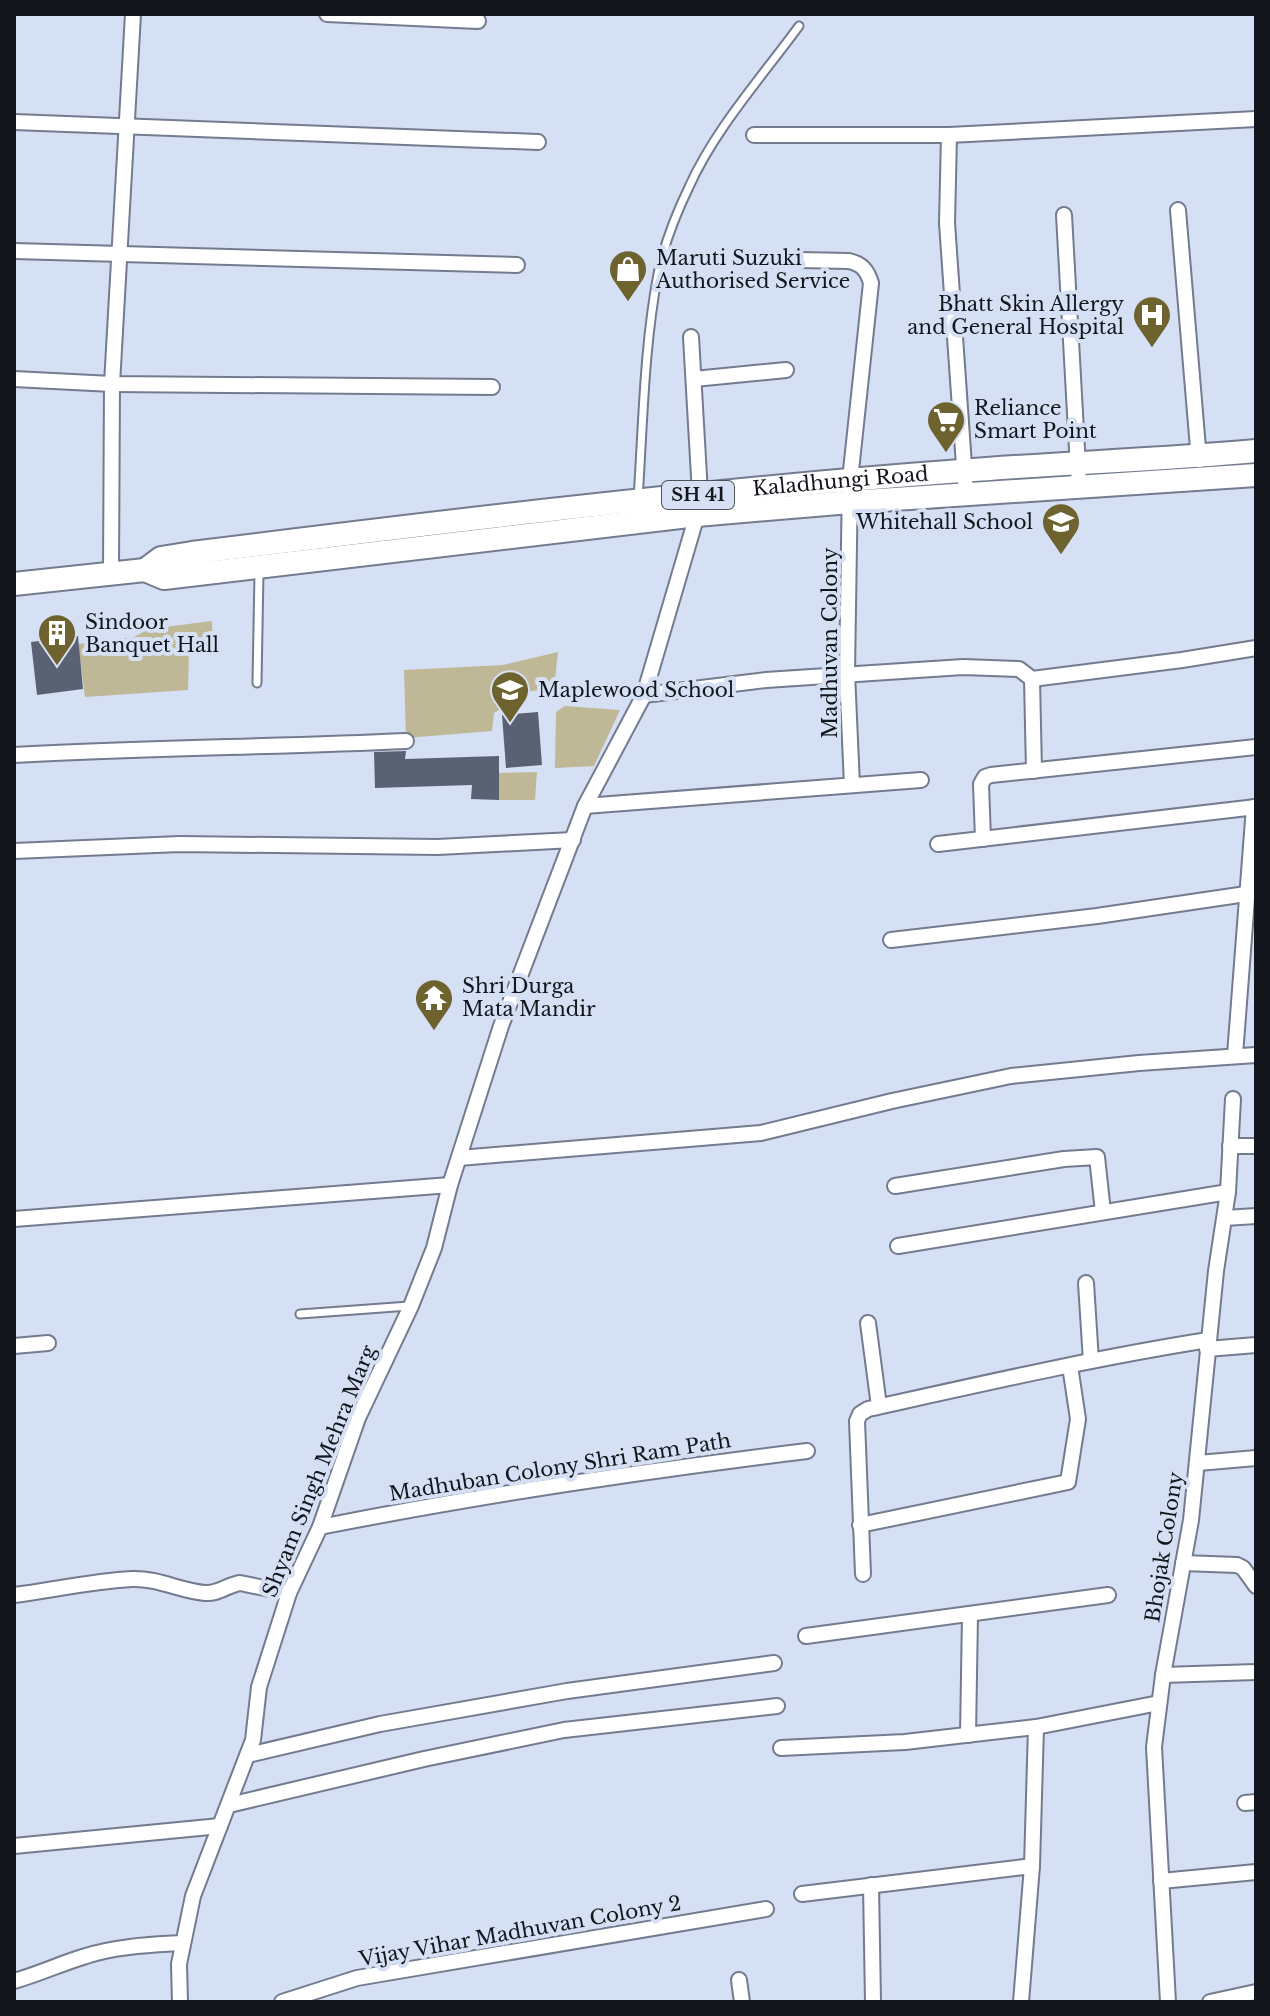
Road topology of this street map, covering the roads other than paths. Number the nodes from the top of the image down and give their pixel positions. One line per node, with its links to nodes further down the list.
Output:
1 (133, 14): 7 (street)
2 (327, 14): 3 (street)
3 (478, 21)
4 (799, 26): 31 (lane)
5 (1256, 119): 9 (street)
6 (14, 122): 7 (street)
7 (127, 126): 10 (street); 14 (street)
8 (754, 135): 9 (street)
9 (949, 135): 25 (street)
10 (538, 142)
11 (1178, 210): 24 (street)
12 (1064, 215): 26 (street)
13 (14, 251): 14 (street)
14 (119, 253): 16 (street); 21 (street)
15 (748, 259): 29 (street, Madhuvan Colony)
16 (517, 265)
17 (691, 337): 20 (street, Shyam Singh Mehra Marg)
18 (786, 370): 20 (street)
19 (14, 379): 21 (street)
20 (694, 379): 32 (street, Shyam Singh Mehra Marg)
21 (112, 384): 22 (street); 36 (street)
22 (492, 387)
23 (1256, 451): 24 (main road, Kaladhungi Road / SH 41)
24 (1199, 456): 26 (main road, Kaladhungi Road / SH 41); 28 (street)
25 (964, 470): 26 (main road, Kaladhungi Road / SH 41); 29 (main road, Kaladhungi Road / SH 41); 30 (street)
26 (1079, 475): 28 (main road, Kaladhungi Road / SH 41); 30 (main road, Kaladhungi Road / SH 41)
27 (1256, 475): 28 (main road, Kaladhungi Road / SH 41)
28 (1200, 480)
29 (850, 491): 30 (main road, Kaladhungi Road / SH 41); 32 (main road, Kaladhungi Road / SH 41); 39 (street, Madhuvan Colony)
30 (966, 494)
31 (638, 501): 32 (main road, Kaladhungi Road / SH 41); 33 (main road, Kaladhungi Road / SH 41)
32 (698, 505): 33 (main road, Kaladhungi Road / SH 41); 42 (street, Shyam Singh Mehra Marg)
33 (478, 529): 34 (main road, Kaladhungi Road / SH 41); 35 (main road, Kaladhungi Road / SH 41)
34 (259, 565): 35 (main road, Kaladhungi Road / SH 41); 41 (lane)
35 (145, 570): 36 (main road, Kaladhungi Road / SH 41)
36 (111, 573): 37 (main road, Kaladhungi Road / SH 41)
37 (14, 584)
38 (1256, 648): 40 (street)
39 (847, 673): 40 (street); 42 (street); 48 (street, Madhuvan Colony)
40 (1032, 679): 46 (street)
41 (257, 683)
42 (644, 695): 49 (street, Shyam Singh Mehra Marg)
43 (406, 741): 45 (street)
44 (1256, 747): 46 (street)
45 (14, 755)
46 (1034, 771): 51 (street)
47 (921, 780): 48 (street)
48 (852, 785): 49 (street)
49 (585, 806): 52 (street, Shyam Singh Mehra Marg)
50 (1255, 807): 51 (street); 55 (street)
51 (983, 839): 53 (street)
52 (573, 840): 54 (street); 63 (street, Shyam Singh Mehra Marg)
53 (938, 844)
54 (14, 851)
55 (1246, 894): 56 (street); 57 (street)
56 (891, 940)
57 (1250, 946): 58 (street)
58 (1235, 1055): 59 (street); 63 (street)
59 (1256, 1055)
60 (1233, 1099): 61 (street, Bhojak Colony)
61 (1230, 1146): 62 (street); 66 (street, Bhojak Colony)
62 (1256, 1146)
63 (459, 1158): 64 (street, Shyam Singh Mehra Marg)
64 (450, 1185): 70 (street); 73 (street, Shyam Singh Mehra Marg)
65 (895, 1186): 67 (street)
66 (1228, 1192): 67 (street); 69 (street, Bhojak Colony)
67 (1103, 1212): 71 (street)
68 (1256, 1216): 69 (street)
69 (1225, 1218): 77 (street, Bhojak Colony)
70 (14, 1219)
71 (898, 1246)
72 (1086, 1283): 80 (street)
73 (411, 1306): 74 (lane); 87 (street, Shyam Singh Mehra Marg)
74 (300, 1314)
75 (868, 1323): 82 (street)
76 (48, 1343): 79 (street)
77 (1208, 1344): 78 (street); 80 (street); 85 (street, Bhojak Colony)
78 (1256, 1345)
79 (14, 1346)
80 (1091, 1361): 81 (street)
81 (1070, 1366): 82 (street); 86 (street)
82 (879, 1406): 86 (street)
83 (807, 1451): 87 (street, Madhuban Colony Shri Ram Path)
84 (1256, 1458): 85 (street)
85 (1198, 1463): 88 (street, Bhojak Colony)
86 (860, 1525): 89 (street)
87 (320, 1527): 91 (street, Shyam Singh Mehra Marg)
88 (1183, 1563): 90 (street); 98 (street, Bhojak Colony)
89 (863, 1574)
90 (1256, 1586)
91 (289, 1593): 92 (street); 104 (street, Shyam Singh Mehra Marg)
92 (14, 1595)
93 (1108, 1595): 94 (street)
94 (970, 1615): 95 (street); 102 (street)
95 (806, 1636)
96 (774, 1663): 104 (street)
97 (1256, 1672): 98 (street)
98 (1163, 1675): 99 (street, Bhojak Colony)
99 (1159, 1703): 101 (street); 110 (street, Bhojak Colony)
100 (777, 1706): 105 (street)
101 (1036, 1727): 102 (street); 108 (street)
102 (968, 1735): 103 (street)
103 (781, 1748)
104 (248, 1755): 105 (street, Shyam Singh Mehra Marg)
105 (229, 1805): 106 (street, Shyam Singh Mehra Marg)
106 (220, 1826): 107 (street); 114 (street, Shyam Singh Mehra Marg)
107 (14, 1846)
108 (1032, 1866): 111 (street); 122 (street)
109 (1256, 1872): 110 (street)
110 (1161, 1881): 123 (street, Bhojak Colony)
111 (871, 1885): 112 (street); 121 (street)
112 (802, 1894)
113 (766, 1909): 119 (street, Vijay Vihar Madhuvan Colony 2)
114 (182, 1943): 116 (street); 118 (street, Shyam Singh Mehra Marg)
115 (739, 1980): 120 (street)
116 (14, 1981)
117 (1256, 1992): 124 (street)
118 (180, 2002)
119 (282, 2002)
120 (742, 2002)
121 (873, 2002)
122 (1021, 2002)
123 (1168, 2002)
124 (1210, 2002)

